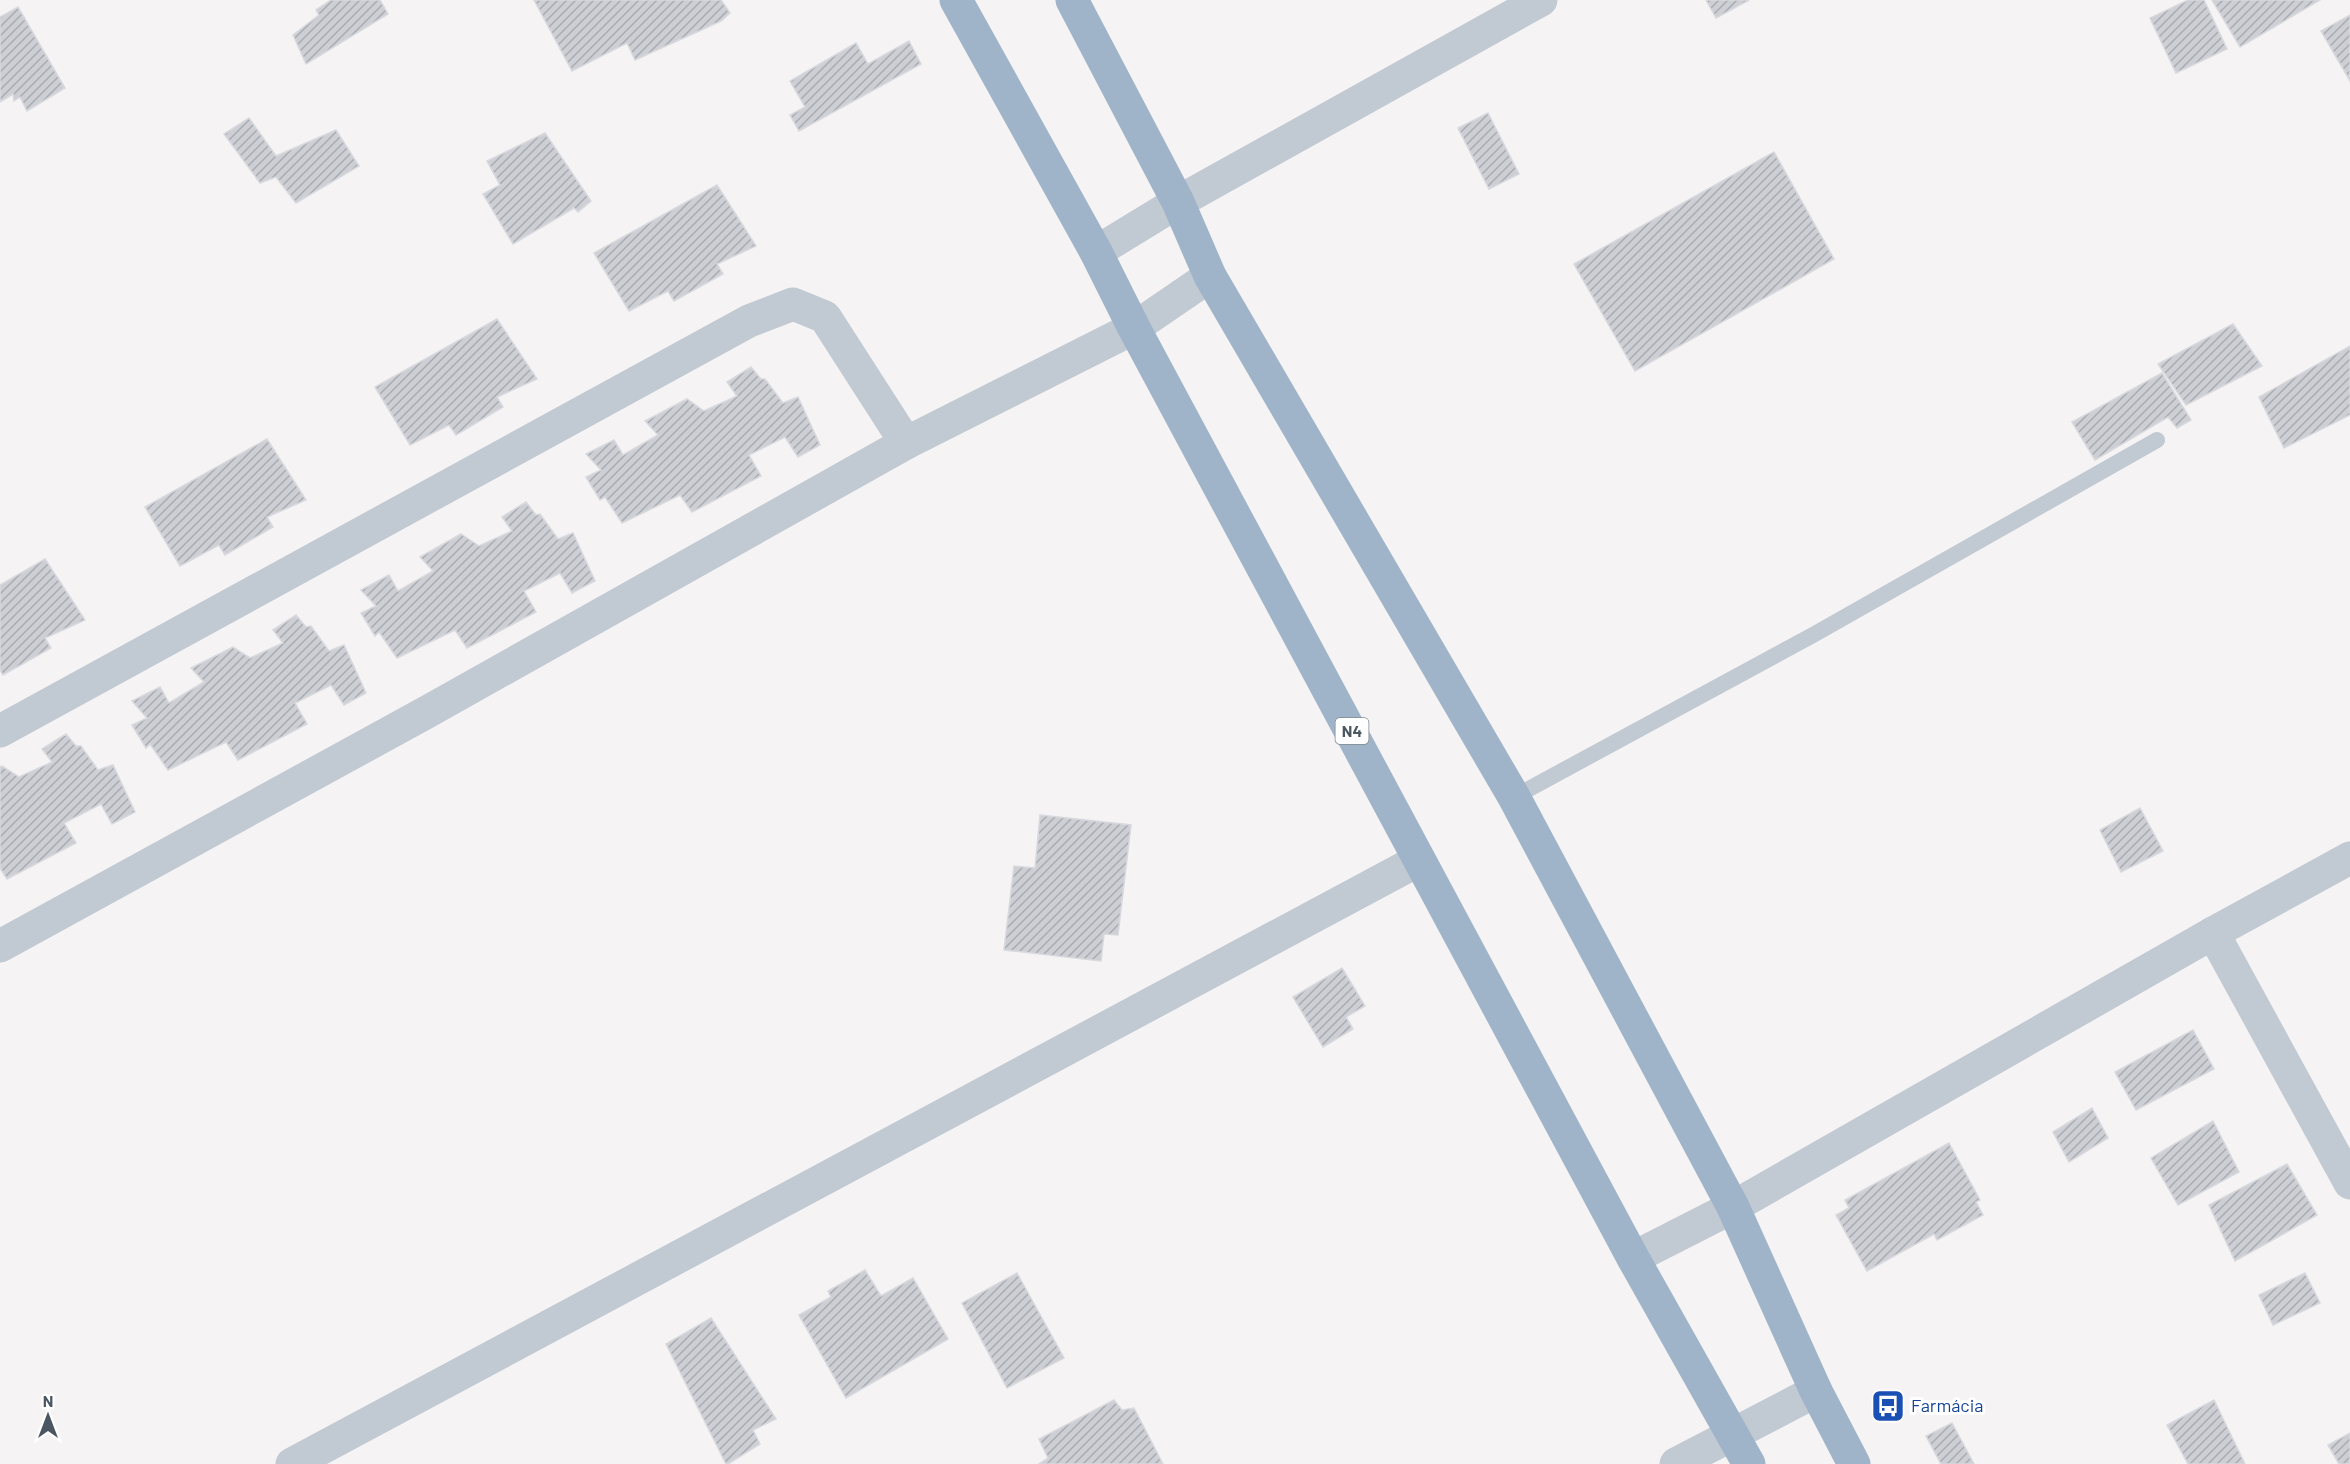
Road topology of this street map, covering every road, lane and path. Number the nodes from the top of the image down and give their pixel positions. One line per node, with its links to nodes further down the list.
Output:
1 (956, 0): 5 (highway, N4)
2 (1072, 0): 4 (highway)
3 (1541, 0): 4 (street)
4 (1178, 202): 5 (street); 6 (highway)
5 (1096, 252): 7 (highway, N4)
6 (1210, 276): 7 (street); 11 (highway)
7 (1134, 328): 9 (street); 13 (highway, N4)
8 (2157, 440): 11 (lane)
9 (906, 443): 10 (street); 15 (street)
10 (0, 732)
11 (1514, 796): 17 (highway)
12 (2350, 858): 14 (street)
13 (1419, 861): 18 (highway, N4); 21 (street)
14 (2213, 933): 16 (street); 17 (street)
15 (0, 946)
16 (2350, 1183)
17 (1733, 1207): 18 (street); 19 (highway)
18 (1633, 1258): 20 (highway, N4)
19 (1816, 1391): 20 (street); 24 (highway)
20 (1732, 1434): 22 (street); 23 (highway, N4)
21 (291, 1464)
22 (1676, 1464)
23 (1749, 1464)
24 (1854, 1464)

